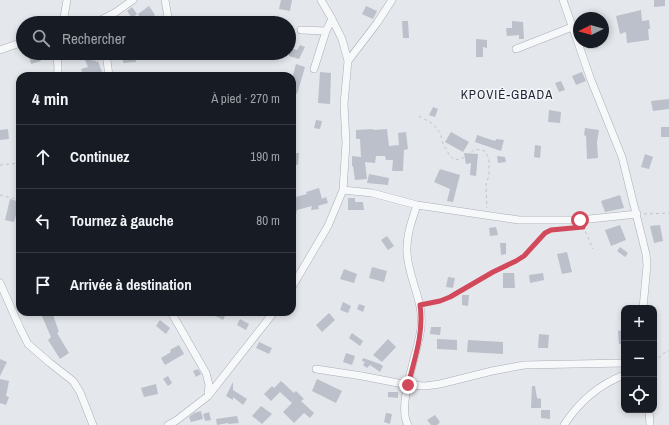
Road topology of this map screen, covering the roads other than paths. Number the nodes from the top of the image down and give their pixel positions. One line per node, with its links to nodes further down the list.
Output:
1 (67, 0): 7 (street)
2 (133, 0): 8 (street)
3 (165, 0): 9 (street)
4 (321, 0): 10 (street)
5 (392, 0): 19 (street)
6 (563, 0): 11 (street)
7 (64, 16)
8 (109, 16)
9 (168, 16)
10 (332, 19): 13 (street); 19 (street)
11 (572, 27): 15 (street); 25 (street)
12 (301, 30): 13 (street)
13 (326, 31): 20 (street)
14 (16, 44): 16 (street)
15 (516, 49)
16 (0, 50)
17 (57, 60): 21 (street)
18 (107, 60): 22 (street)
19 (348, 61): 23 (street)
20 (314, 69)
21 (58, 72)
22 (108, 72)
23 (343, 190): 24 (street); 26 (street)
24 (417, 205): 25 (street); 34 (street)
25 (637, 214): 28 (street)
26 (296, 280)
27 (0, 282): 37 (street)
28 (643, 305)
29 (173, 316): 35 (street)
30 (271, 316): 35 (street)
31 (621, 363): 34 (street)
32 (316, 369): 34 (street)
33 (621, 376): 40 (street)
34 (408, 385): 39 (street)
35 (208, 396): 38 (street)
36 (649, 413): 41 (street)
37 (93, 425)
38 (168, 425)
39 (408, 425)
40 (564, 425)
41 (650, 425)

